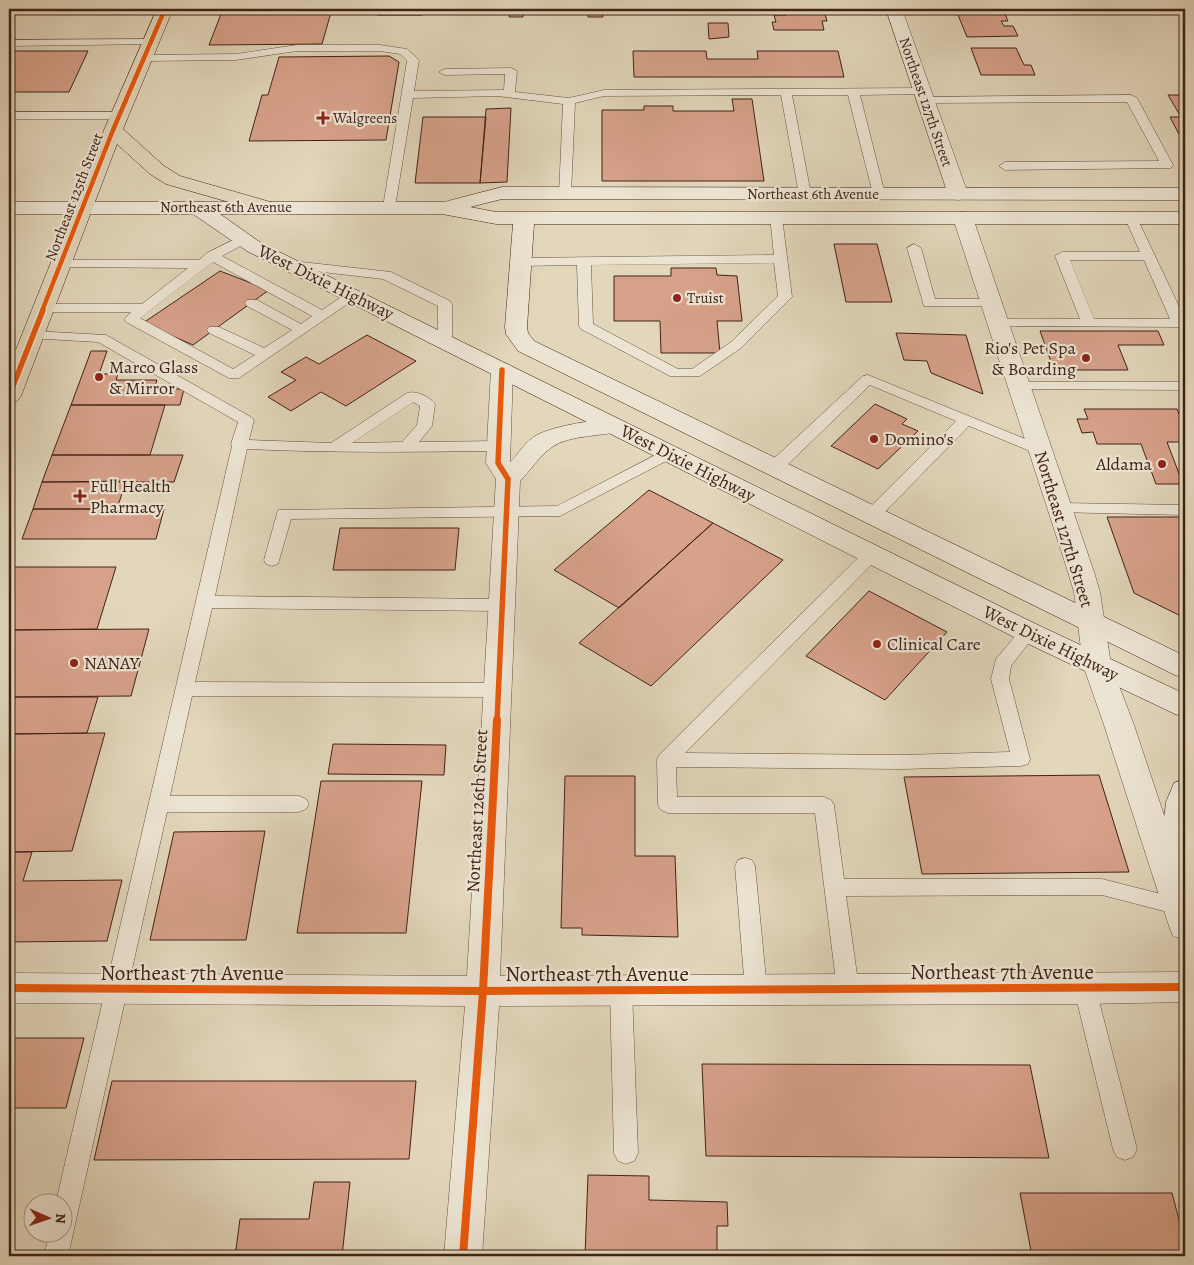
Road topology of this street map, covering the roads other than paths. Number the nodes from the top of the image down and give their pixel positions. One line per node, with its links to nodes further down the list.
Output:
1 (20, 9): 4 (lane)
2 (165, 9): 6 (main road, Northeast 125th Street)
3 (894, 9): 12 (main road, Northeast 127th Street)
4 (9, 13)
5 (9, 43): 6 (lane)
6 (148, 50): 11 (lane); 15 (main road, Northeast 125th Street)
7 (445, 72): 10 (lane)
8 (786, 92): 9 (lane); 13 (lane); 18 (lane)
9 (853, 92): 12 (lane); 19 (lane)
10 (509, 94): 11 (lane); 13 (lane)
11 (406, 95): 25 (lane)
12 (924, 95): 16 (lane); 20 (main road, Northeast 127th Street)
13 (569, 101): 17 (lane)
14 (9, 116): 15 (lane)
15 (116, 123): 23 (main road, Northeast 125th Street); 24 (main road)
16 (1006, 166)
17 (565, 194): 18 (main road, Northeast 6th Avenue); 28 (main road, Northeast 6th Avenue)
18 (805, 194): 19 (main road, Northeast 6th Avenue)
19 (879, 194): 20 (main road, Northeast 6th Avenue)
20 (958, 194): 22 (main road, Northeast 6th Avenue)
21 (1185, 194): 22 (main road, Northeast 6th Avenue)
22 (1042, 195): 31 (main road)
23 (82, 207): 26 (main road, Northeast 6th Avenue); 27 (main road, Northeast 6th Avenue); 41 (main road, Northeast 125th Street)
24 (267, 207): 25 (main road, Northeast 6th Avenue); 27 (main road, Northeast 6th Avenue)
25 (389, 207): 28 (main road, Northeast 6th Avenue)
26 (9, 208)
27 (198, 208): 34 (main road, West Dixie Highway)
28 (442, 208): 29 (main road, Northeast 6th Avenue)
29 (524, 218): 30 (main road, Northeast 6th Avenue); 40 (main road)
30 (776, 218): 31 (main road, Northeast 6th Avenue); 37 (lane)
31 (963, 218): 32 (main road, Northeast 6th Avenue); 49 (main road, Northeast 127th Street)
32 (1131, 218): 33 (main road, Northeast 6th Avenue); 36 (lane)
33 (1185, 218)
34 (243, 239): 38 (lane); 42 (main road, West Dixie Highway)
35 (914, 248): 49 (lane)
36 (1148, 256): 51 (lane); 52 (lane)
37 (781, 259): 39 (lane); 39 (lane)
38 (207, 260): 41 (lane); 43 (lane); 50 (lane)
39 (584, 261): 40 (lane)
40 (520, 262): 70 (main road, West Dixie Highway)
41 (61, 263): 48 (main road, Northeast 125th Street)
42 (293, 265): 45 (main road, West Dixie Highway); 55 (lane)
43 (190, 273): 44 (lane); 47 (lane)
44 (206, 281)
45 (352, 296): 50 (lane); 55 (main road, West Dixie Highway)
46 (252, 303): 54 (lane)
47 (156, 305): 48 (lane); 57 (lane)
48 (44, 308): 56 (main road, Northeast 125th Street)
49 (994, 313): 51 (lane); 59 (main road, Northeast 127th Street)
50 (322, 316): 54 (lane)
51 (1089, 323): 52 (lane)
52 (1182, 323)
53 (214, 330): 57 (lane)
54 (302, 330): 57 (lane)
55 (445, 342): 58 (main road, West Dixie Highway)
56 (22, 347): 61 (main road, Northeast 125th Street); 64 (lane)
57 (265, 354)
58 (502, 370): 63 (main road, West Dixie Highway); 65 (main road, Northeast 126th Street)
59 (1019, 386): 60 (lane); 68 (main road, Northeast 127th Street)
60 (1185, 386)
61 (9, 396)
62 (965, 421): 68 (lane); 70 (lane); 75 (lane)
63 (615, 426): 69 (main road, West Dixie Highway); 71 (main road)
64 (239, 444): 66 (lane); 78 (lane)
65 (499, 446): 67 (lane); 71 (main road, Northeast 126th Street)
66 (334, 448): 67 (lane); 67 (lane)
67 (406, 448)
68 (1040, 450): 72 (main road, Northeast 127th Street)
69 (669, 453): 74 (lane); 76 (main road, West Dixie Highway)
70 (775, 467): 75 (main road, West Dixie Highway)
71 (508, 479): 74 (main road, Northeast 126th Street)
72 (1060, 508): 73 (lane); 80 (main road, Northeast 127th Street)
73 (1185, 510)
74 (507, 513): 77 (lane); 79 (main road, Northeast 126th Street)
75 (872, 515): 80 (main road, West Dixie Highway)
76 (872, 554): 81 (main road, West Dixie Highway); 87 (lane)
77 (272, 560)
78 (204, 602): 79 (lane); 84 (lane)
79 (502, 605): 85 (main road, Northeast 126th Street)
80 (1091, 622): 82 (main road, Northeast 127th Street); 83 (main road, West Dixie Highway)
81 (1028, 632): 82 (main road, West Dixie Highway); 87 (lane)
82 (1097, 665): 86 (main road, West Dixie Highway); 93 (main road, Northeast 127th Street)
83 (1185, 668)
84 (185, 689): 85 (lane); 89 (lane)
85 (498, 690): 101 (main road, Northeast 126th Street)
86 (1185, 706)
87 (666, 760): 92 (lane)
88 (1185, 791): 93 (main road)
89 (160, 804): 90 (lane); 96 (lane)
90 (299, 804)
91 (745, 866): 97 (lane)
92 (835, 888): 93 (lane); 98 (lane)
93 (1178, 906)
94 (1185, 987): 99 (main road, Northeast 7th Avenue)
95 (9, 988): 96 (main road, Northeast 7th Avenue)
96 (118, 989): 101 (main road, Northeast 7th Avenue); 104 (lane)
97 (756, 989): 98 (main road, Northeast 7th Avenue); 100 (main road, Northeast 7th Avenue)
98 (848, 989): 99 (main road, Northeast 7th Avenue)
99 (1085, 989): 102 (lane)
100 (621, 990): 101 (main road, Northeast 7th Avenue); 103 (lane)
101 (483, 991): 107 (main road, Northeast 126th Street)
102 (1125, 1149)
103 (626, 1153)
104 (71, 1192)
105 (59, 1242): 106 (lane)
106 (56, 1256)
107 (463, 1256)

